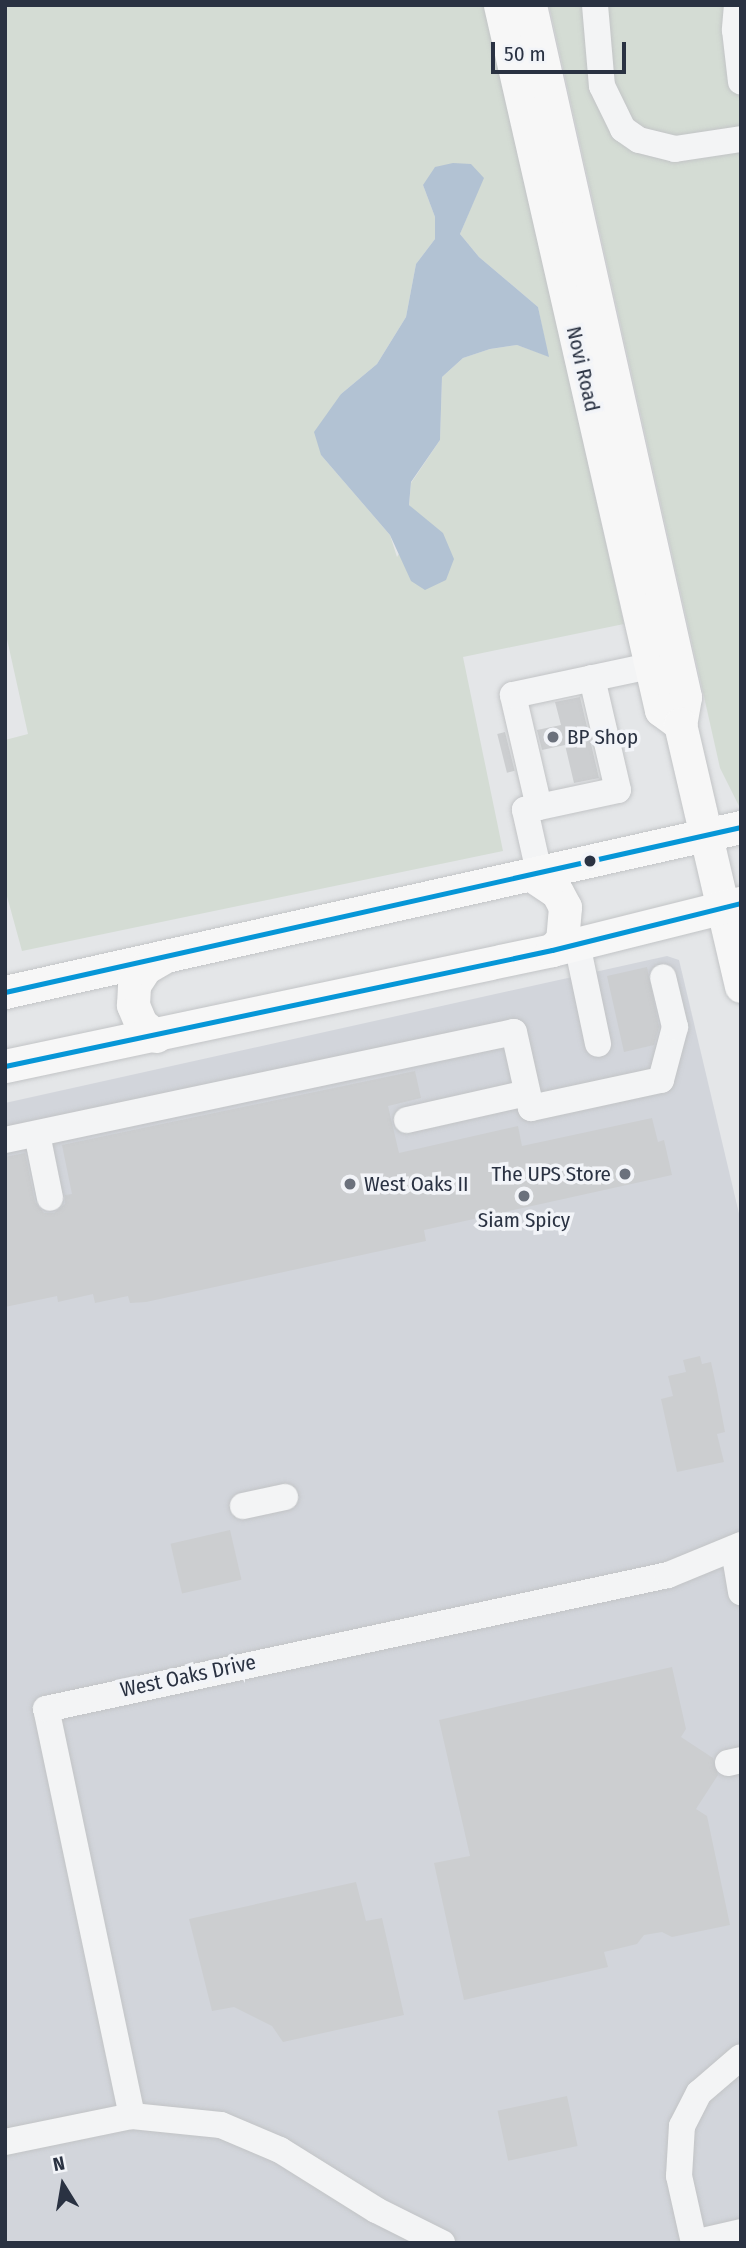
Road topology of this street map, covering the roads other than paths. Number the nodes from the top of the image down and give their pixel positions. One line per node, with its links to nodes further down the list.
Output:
1 (500, 5): 7 (main road, Novi Road)
2 (530, 5): 9 (main road, Novi Road)
3 (595, 5): 6 (street)
4 (737, 5): 5 (street)
5 (741, 82)
6 (741, 139)
7 (650, 666): 8 (street); 9 (main road, Novi Road)
8 (592, 678): 10 (street); 10 (street)
9 (680, 724): 12 (main road, Novi Road)
10 (539, 807): 13 (street)
11 (741, 827): 12 (main road)
12 (706, 835): 13 (main road); 14 (main road, Novi Road)
13 (534, 873): 15 (main road); 16 (main road)
14 (732, 905): 15 (main road); 18 (main road, Novi Road)
15 (564, 947): 20 (main road); 21 (street)
16 (162, 958): 19 (main road); 20 (main road)
17 (663, 977): 23 (street)
18 (741, 986)
19 (5, 992)
20 (156, 1036): 22 (main road)
21 (598, 1044)
22 (5, 1066)
23 (527, 1093): 24 (street); 25 (street)
24 (407, 1120)
25 (37, 1133): 26 (street); 27 (street)
26 (5, 1140)
27 (50, 1198)
28 (285, 1497): 29 (street)
29 (243, 1506)
30 (739, 1548): 31 (street); 33 (street, West Oaks Drive)
31 (741, 1592)
32 (741, 2057): 37 (street)
33 (132, 2116): 34 (street); 36 (street)
34 (5, 2142)
35 (741, 2232): 37 (street)
36 (442, 2243)
37 (694, 2243)

